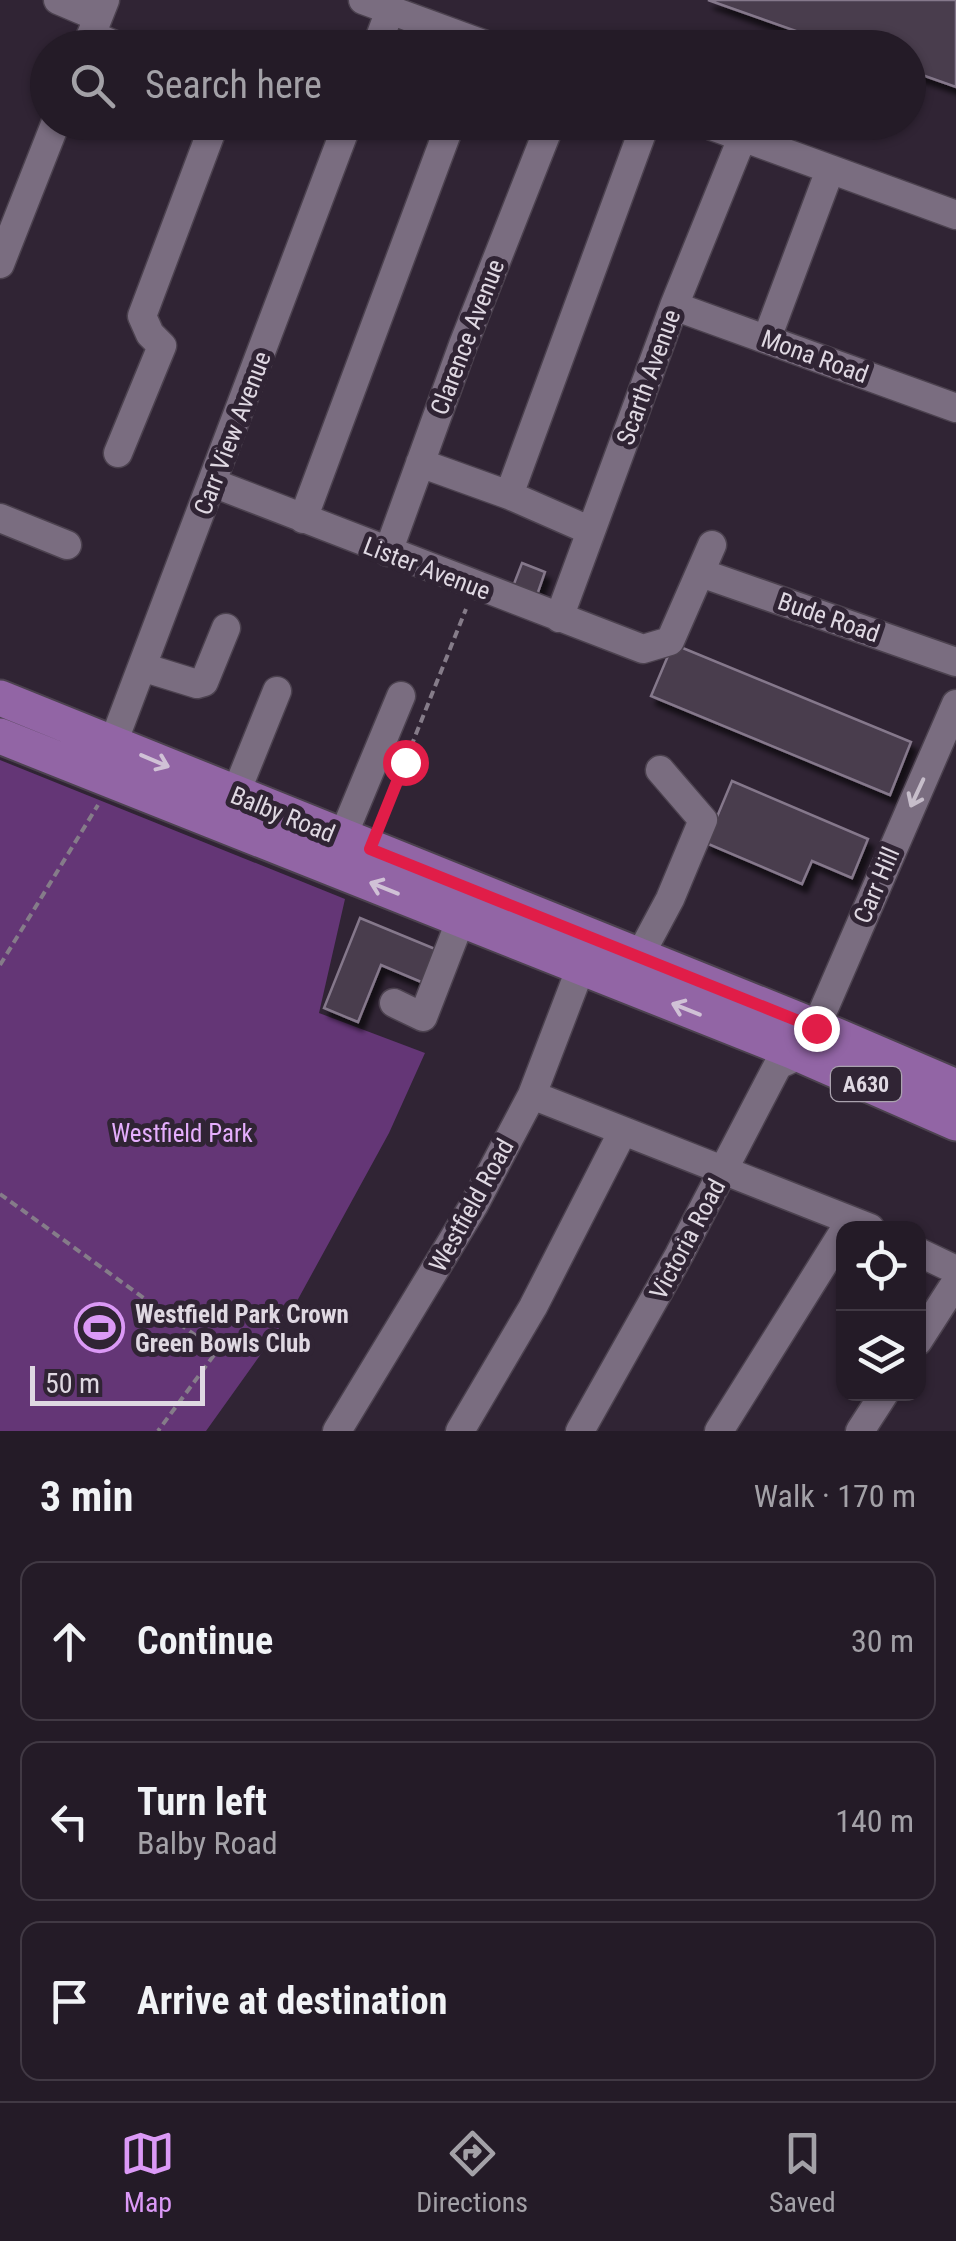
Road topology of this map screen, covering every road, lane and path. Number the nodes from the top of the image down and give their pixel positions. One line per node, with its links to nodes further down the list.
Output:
1 (58, 0): 4 (street)
2 (363, 0): 3 (street)
3 (390, 10): 5 (street); 6 (street)
4 (95, 25)
5 (383, 30)
6 (443, 30)
7 (49, 140): 17 (street)
8 (208, 140): 21 (street)
9 (341, 140): 23 (street, Carr View Avenue)
10 (443, 140): 26 (street)
11 (544, 140): 22 (street, Clarence Avenue)
12 (639, 140): 24 (street)
13 (741, 140): 18 (street, Scarth Avenue)
14 (748, 140): 15 (street)
15 (830, 170): 16 (street); 19 (street)
16 (956, 215)
17 (0, 264)
18 (674, 306): 19 (street, Mona Road); 27 (street, Scarth Avenue)
19 (767, 338): 20 (street, Mona Road)
20 (956, 408)
21 (118, 453)
22 (420, 463): 24 (street); 30 (street, Clarence Avenue)
23 (213, 483): 26 (street, Lister Avenue); 36 (street, Carr View Avenue)
24 (509, 495): 27 (street)
25 (0, 518): 28 (street)
26 (303, 519): 30 (street, Lister Avenue)
27 (591, 530): 33 (street, Scarth Avenue)
28 (68, 545)
29 (712, 545): 31 (street)
30 (388, 552): 32 (street, Lister Avenue)
31 (701, 573): 33 (street, Lister Avenue); 35 (street, Bude Road)
32 (476, 586): 33 (street, Lister Avenue); 47 (path)
33 (559, 618)
34 (226, 628): 36 (street)
35 (956, 662)
36 (142, 667): 43 (street, Carr View Avenue)
37 (277, 691): 46 (street)
38 (401, 696): 47 (street)
39 (0, 698): 43 (main road, Balby Road / A630)
40 (956, 704): 41 (street, Carr Hill)
41 (950, 735): 53 (street, Carr Hill, one-way to 53)
42 (0, 736): 45 (main road, Balby Road / A630)
43 (113, 743): 46 (main road, Balby Road / A630, one-way to 46)
44 (660, 770): 49 (street)
45 (113, 779): 48 (main road, Balby Road / A630, one-way to 45); 50 (path)
46 (235, 794): 47 (main road, Balby Road / A630)
47 (356, 843): 49 (main road, Balby Road / A630)
48 (461, 919): 51 (main road, Balby Road / A630); 52 (street)
49 (639, 957): 53 (main road, Balby Road / A630)
50 (0, 965)
51 (581, 966): 53 (main road, Balby Road / A630, one-way to 51); 55 (street, Westfield Road)
52 (394, 1003)
53 (798, 1042): 54 (main road, Balby Road / A630); 56 (main road, Balby Road / A630); 58 (street, Victoria Road)
54 (956, 1087)
55 (532, 1094): 57 (street); 68 (street, Westfield Road)
56 (956, 1123)
57 (622, 1133): 58 (street); 69 (street)
58 (724, 1170): 60 (street); 70 (street, Victoria Road)
59 (0, 1194): 67 (path)
60 (839, 1221)
61 (836, 1252): 71 (street)
62 (926, 1256): 63 (street)
63 (956, 1270)
64 (956, 1282): 65 (street)
65 (926, 1329)
66 (879, 1401): 72 (street)
67 (158, 1431)
68 (338, 1431)
69 (460, 1431)
70 (580, 1431)
71 (719, 1431)
72 (860, 1431)

